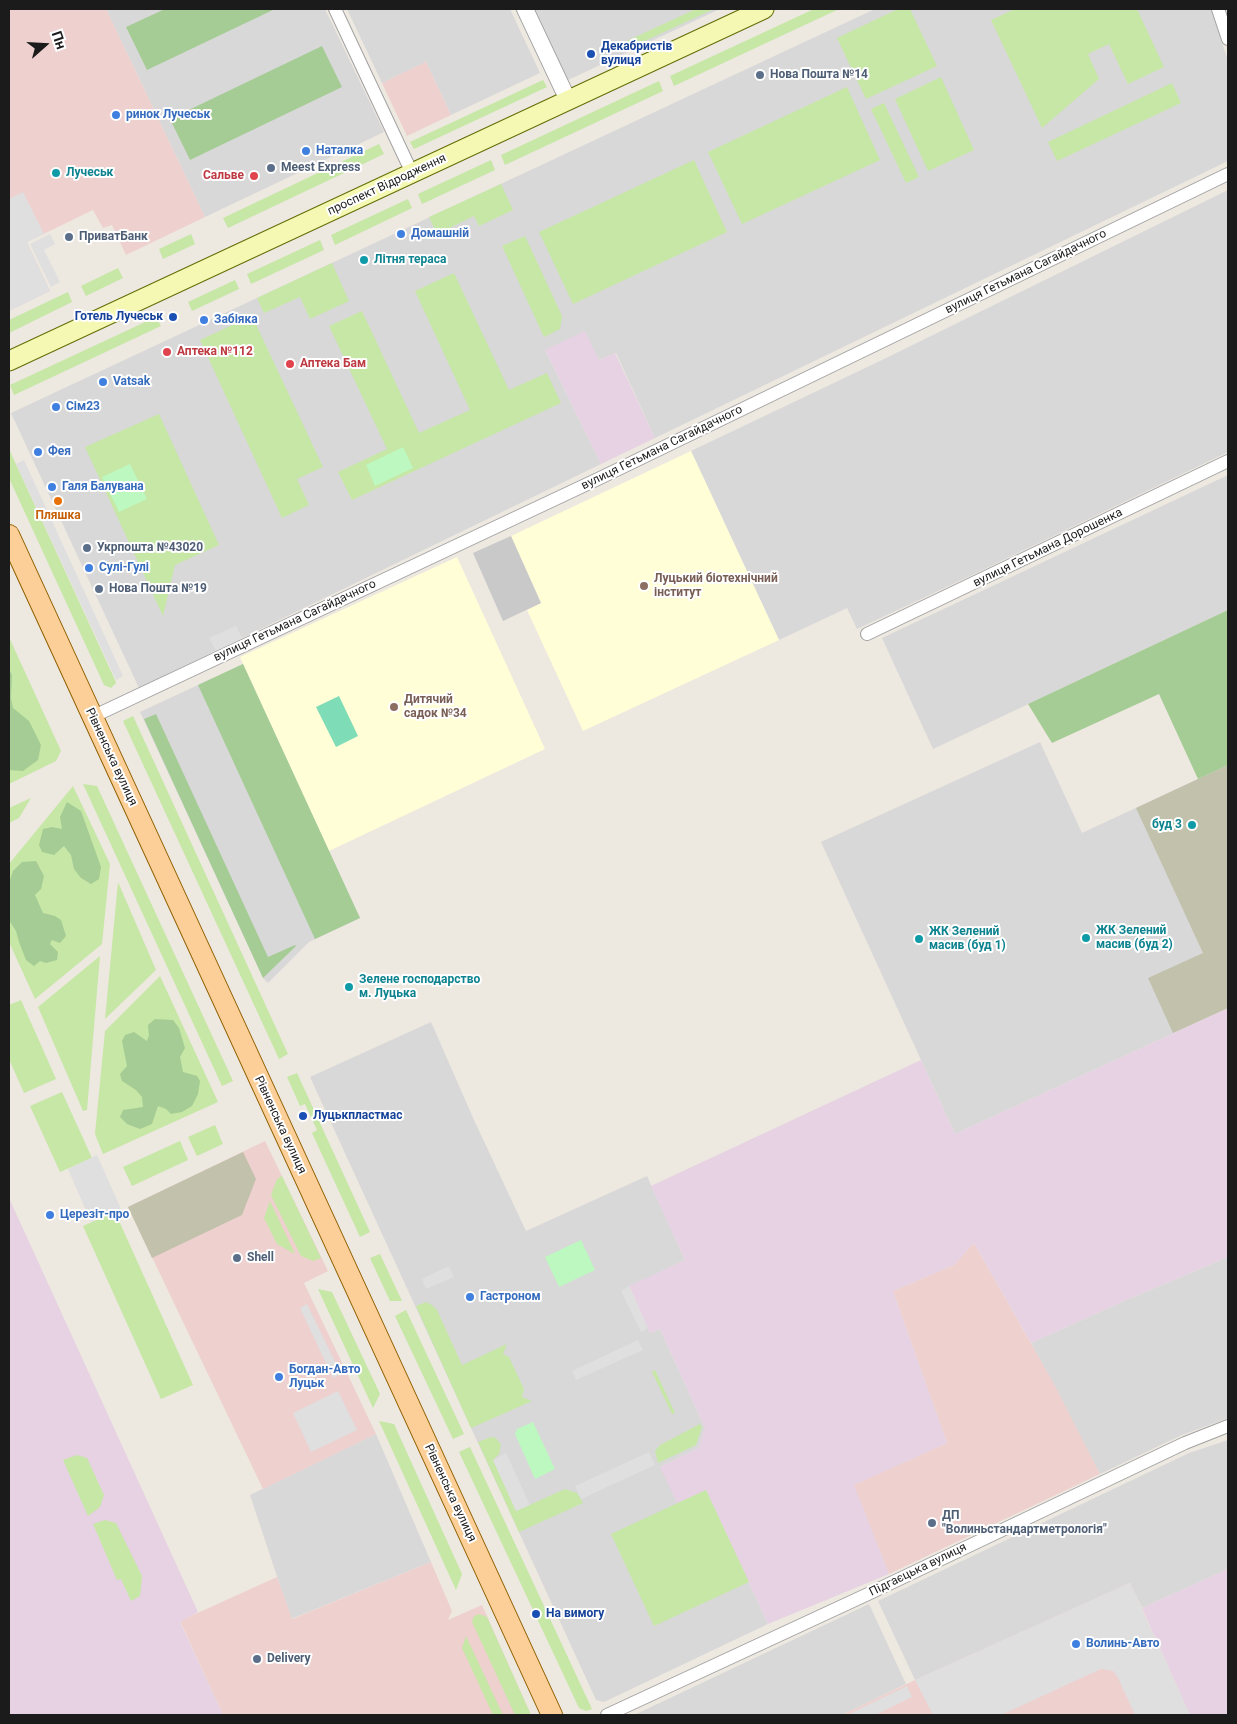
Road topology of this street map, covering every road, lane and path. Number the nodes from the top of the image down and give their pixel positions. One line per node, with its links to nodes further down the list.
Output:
1 (335, 9): 7 (street)
2 (525, 9): 6 (street)
3 (764, 9): 6 (main road, проспект Відродження)
4 (1218, 9): 5 (street)
5 (1228, 39)
6 (568, 100): 7 (main road, проспект Відродження)
7 (412, 173): 9 (main road, проспект Відродження)
8 (1228, 174): 13 (street, вулиця Гетьмана Сагайдачного)
9 (9, 361)
10 (1228, 461): 12 (street, вулиця Гетьмана Дорошенка)
11 (9, 535): 13 (main road, Рівненська вулиця)
12 (867, 634)
13 (92, 717): 15 (main road, Рівненська вулиця)
14 (1228, 1426): 16 (street, Підгаєцька вулиця)
15 (552, 1715)
16 (607, 1715)

